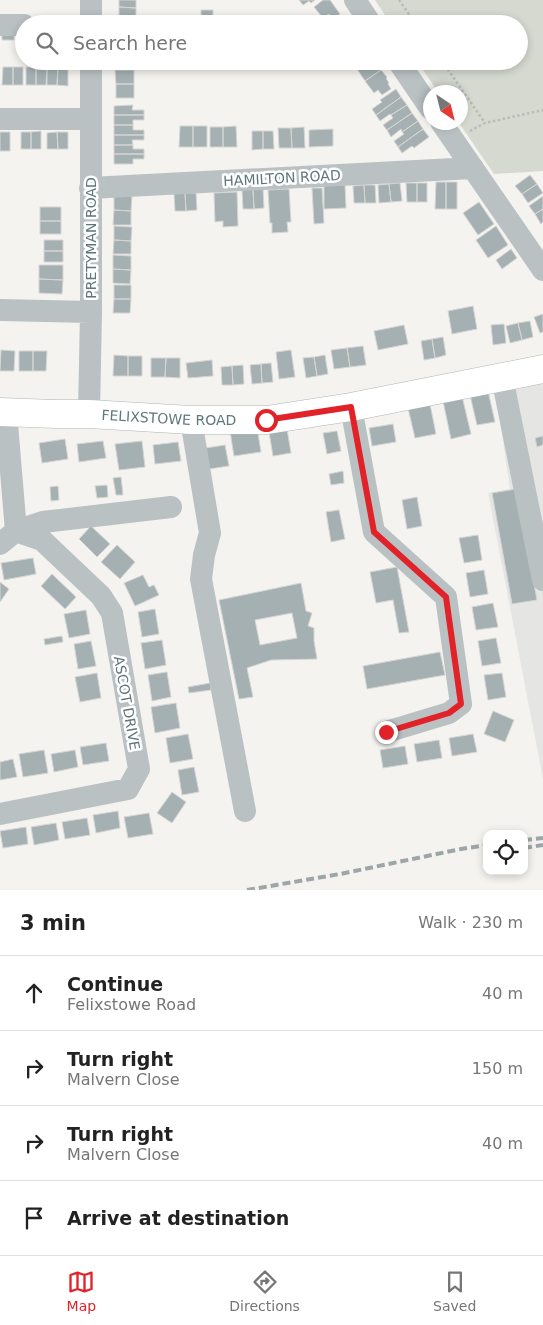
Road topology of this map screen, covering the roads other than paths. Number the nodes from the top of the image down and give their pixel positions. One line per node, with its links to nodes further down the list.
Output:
1 (92, 0): 3 (street)
2 (355, 0): 4 (street)
3 (91, 15)
4 (366, 15)
5 (0, 25): 6 (street)
6 (15, 25)
7 (91, 70): 11 (street, PRETYMAN ROAD)
8 (404, 70): 9 (street)
9 (423, 98)
10 (0, 119): 11 (street)
11 (90, 119): 14 (street, PRETYMAN ROAD)
12 (446, 130): 13 (street)
13 (473, 168): 14 (street, HAMILTON ROAD); 15 (street)
14 (90, 188): 17 (street, PRETYMAN ROAD)
15 (543, 270)
16 (0, 310): 17 (street)
17 (92, 312): 22 (street, PRETYMAN ROAD)
18 (543, 370): 19 (main road, FELIXSTOWE ROAD)
19 (502, 377): 20 (main road, FELIXSTOWE ROAD); 26 (street)
20 (351, 407): 23 (main road, FELIXSTOWE ROAD); 27 (street)
21 (3, 412): 22 (main road, FELIXSTOWE ROAD); 25 (street)
22 (89, 414): 23 (main road, FELIXSTOWE ROAD)
23 (191, 420): 28 (street)
24 (171, 507): 25 (street)
25 (8, 537): 29 (street, ASCOT DRIVE)
26 (543, 580)
27 (386, 732)
28 (245, 811)
29 (0, 814)

